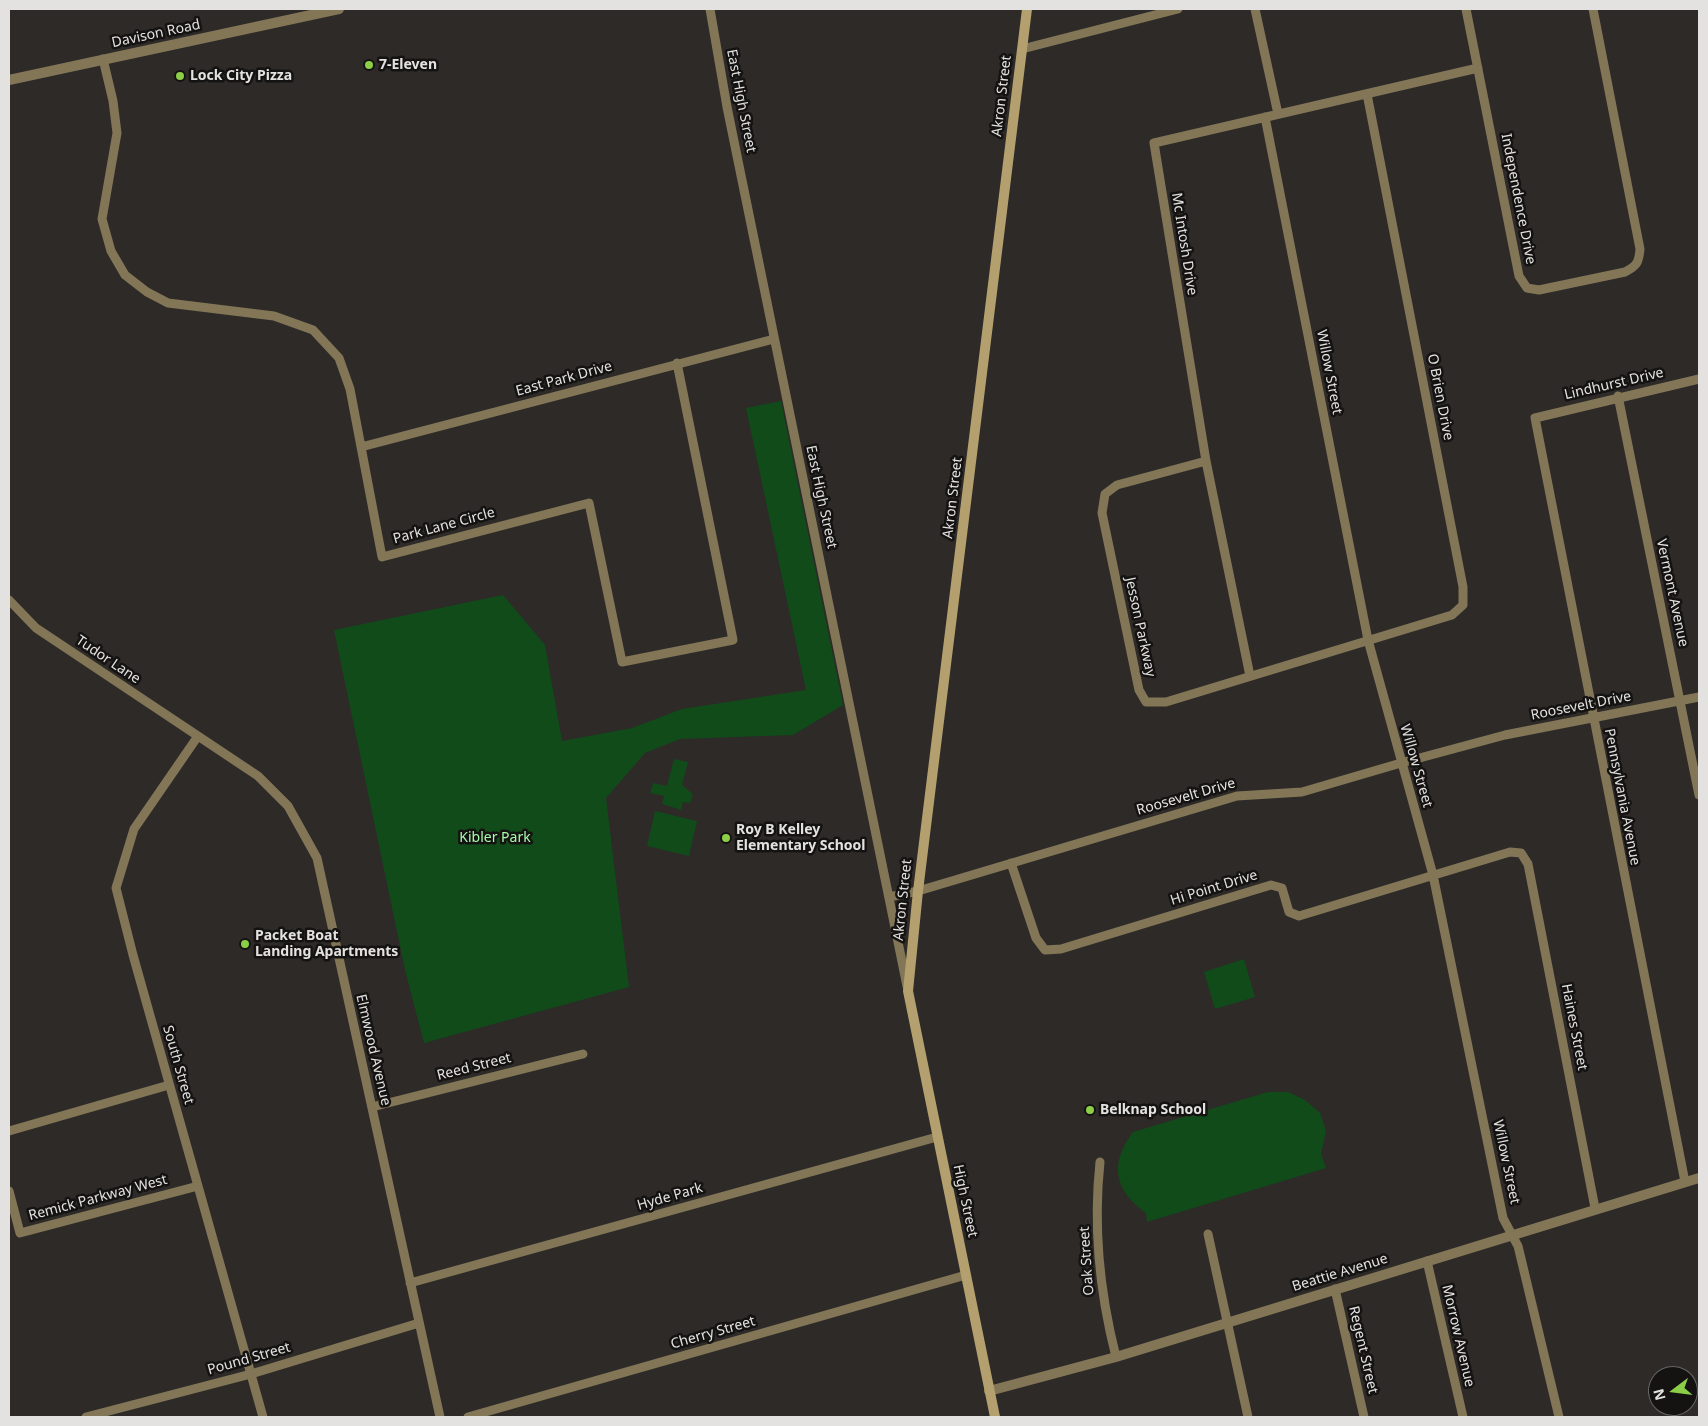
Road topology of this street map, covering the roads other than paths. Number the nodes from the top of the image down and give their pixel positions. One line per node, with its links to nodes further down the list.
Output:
1 (339, 9): 9 (street, Davison Road)
2 (710, 9): 15 (street, East High Street)
3 (1027, 9): 8 (main road, Akron Street)
4 (1178, 9): 8 (street)
5 (1255, 9): 13 (street)
6 (1466, 9): 10 (street, Independence Drive)
7 (1593, 9): 10 (street, Independence Drive)
8 (1022, 49): 34 (main road, Akron Street)
9 (103, 60): 11 (street, Davison Road); 20 (street, Park Lane Circle)
10 (1478, 68): 12 (street, Mc Intosh Drive)
11 (9, 80)
12 (1367, 94): 13 (street, Mc Intosh Drive); 23 (street, O Brien Drive)
13 (1278, 114): 14 (street, Mc Intosh Drive)
14 (1265, 118): 21 (street, Mc Intosh Drive); 23 (street, Willow Street)
15 (774, 340): 16 (street, East Park Drive); 35 (street, East High Street)
16 (677, 363): 20 (street, East Park Drive); 20 (street, Park Lane Circle)
17 (1699, 379): 18 (street, Lindhurst Drive)
18 (1618, 396): 19 (street, Lindhurst Drive); 26 (street, Vermont Avenue)
19 (1534, 418): 27 (street, Pennsylvania Avenue)
20 (361, 447)
21 (1206, 461): 24 (street, Mc Intosh Drive); 24 (street, Jesson Parkway)
22 (9, 600): 28 (street, Tudor Lane)
23 (1368, 640): 24 (street, Jesson Parkway); 29 (street, Willow Street)
24 (1250, 676)
25 (1699, 697): 26 (street, Roosevelt Drive)
26 (1680, 700): 27 (street, Roosevelt Drive); 30 (street, Vermont Avenue)
27 (1592, 718): 29 (street, Roosevelt Drive); 44 (street, Pennsylvania Avenue)
28 (198, 736): 38 (street, South Street); 39 (street, Elmwood Avenue)
29 (1401, 763): 32 (street, Roosevelt Drive); 33 (street, Willow Street)
30 (1699, 794)
31 (1521, 852): 33 (street, Hi Point Drive); 47 (street, Haines Street)
32 (1011, 862): 33 (street, Hi Point Drive); 34 (street, Roosevelt Drive)
33 (1433, 875): 49 (street, Willow Street)
34 (918, 891): 35 (street, Roosevelt Drive); 36 (main road, Akron Street)
35 (889, 897): 36 (street, East High Street)
36 (908, 991): 41 (main road, High Street)
37 (583, 1054): 39 (street, Reed Street)
38 (169, 1085): 40 (street); 45 (street, South Street)
39 (372, 1107): 52 (street, Elmwood Avenue)
40 (9, 1131)
41 (937, 1137): 51 (main road, High Street); 52 (street, Hyde Park)
42 (1100, 1162): 56 (street, Oak Street)
43 (1699, 1178): 44 (street, Beattie Avenue)
44 (1685, 1182): 47 (street, Beattie Avenue)
45 (198, 1186): 46 (street, Remick Parkway West); 57 (street, South Street)
46 (9, 1191)
47 (1595, 1208): 49 (street, Beattie Avenue)
48 (1208, 1234): 54 (street)
49 (1510, 1235): 50 (street, Beattie Avenue); 67 (street, Willow Street)
50 (1427, 1261): 53 (street, Beattie Avenue); 66 (street, Morrow Avenue)
51 (966, 1275): 58 (main road, High Street); 62 (street, Cherry Street)
52 (410, 1284): 55 (street, Elmwood Avenue)
53 (1335, 1289): 54 (street, Beattie Avenue); 65 (street, Regent Street)
54 (1227, 1322): 56 (street, Beattie Avenue); 64 (street)
55 (419, 1323): 57 (street, Pound Street); 61 (street, Elmwood Avenue)
56 (1116, 1357): 58 (street, Beattie Avenue)
57 (251, 1374): 59 (street, Pound Street); 60 (street, South Street)
58 (989, 1392): 63 (main road, High Street)
59 (86, 1417)
60 (263, 1417)
61 (440, 1417)
62 (468, 1417)
63 (995, 1417)
64 (1248, 1417)
65 (1364, 1417)
66 (1463, 1417)
67 (1559, 1417)

